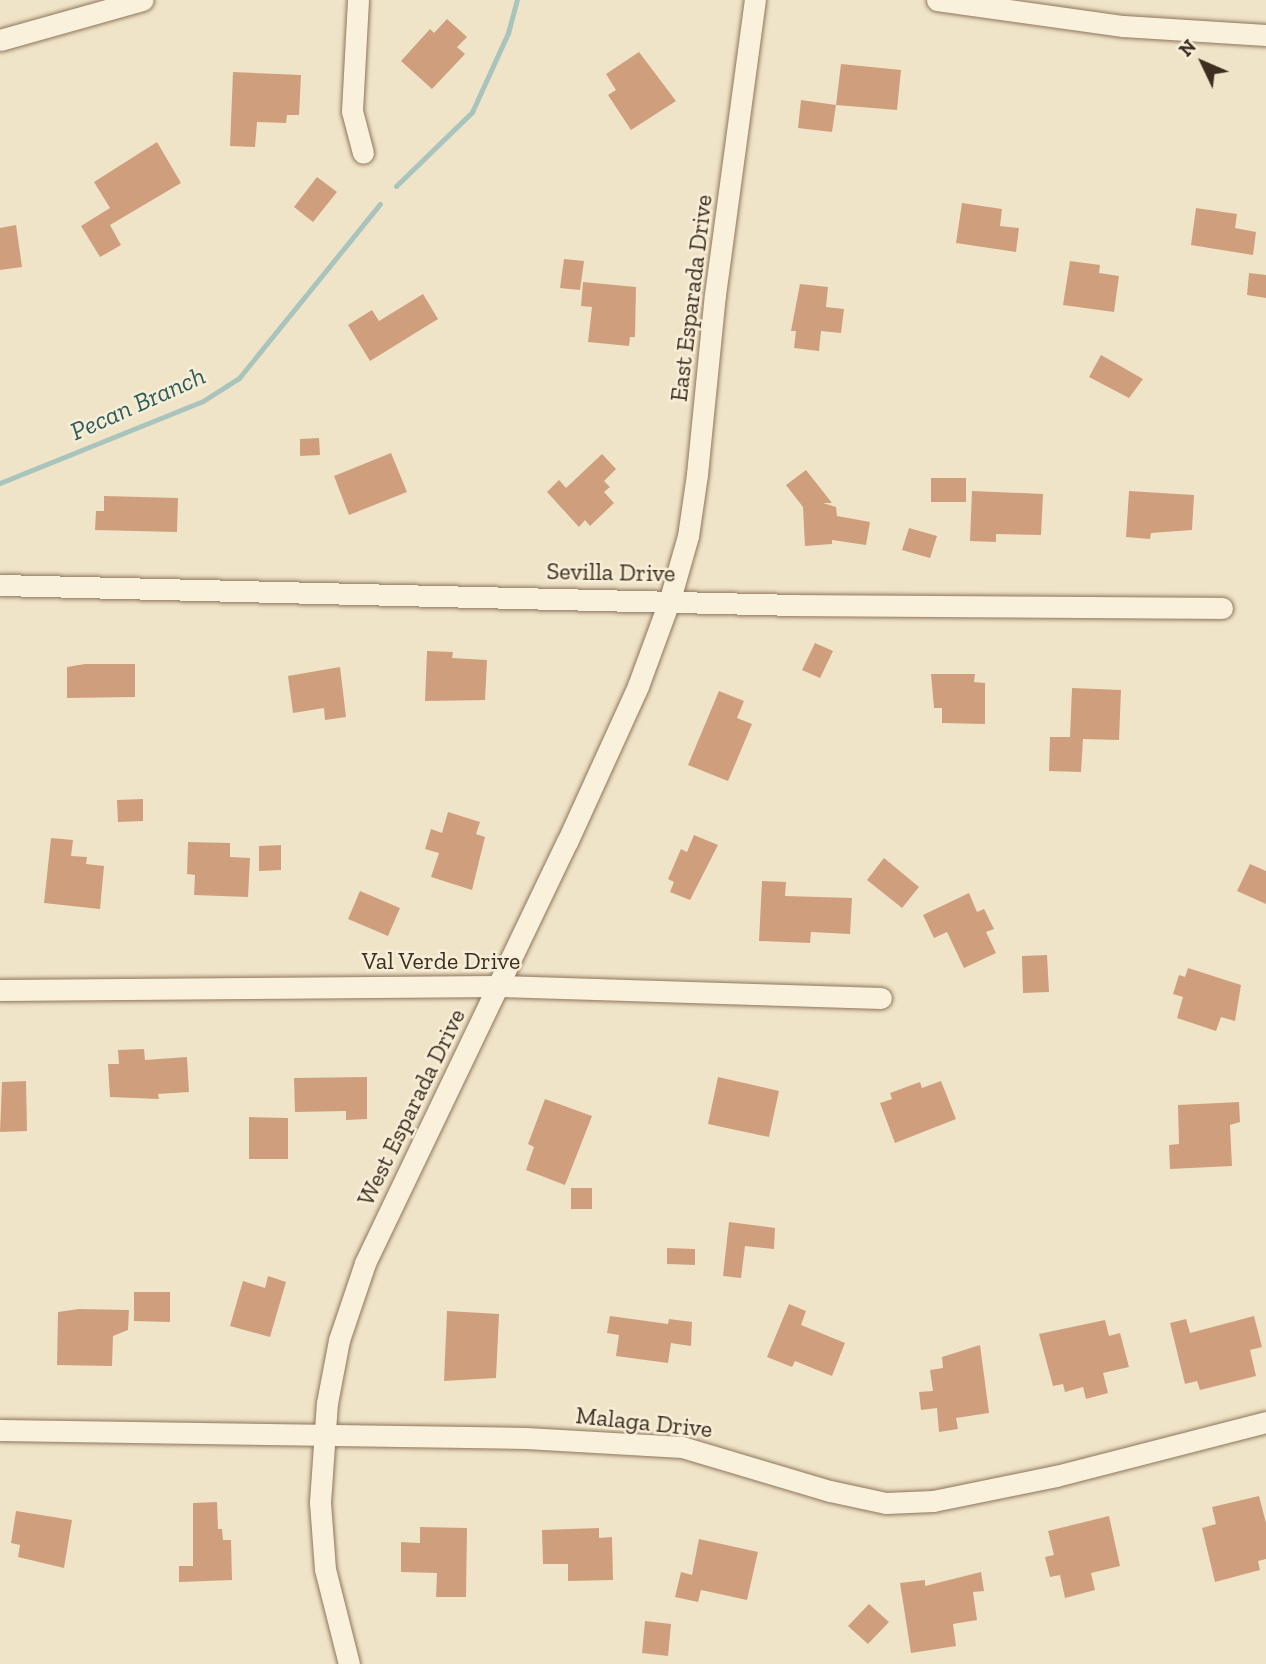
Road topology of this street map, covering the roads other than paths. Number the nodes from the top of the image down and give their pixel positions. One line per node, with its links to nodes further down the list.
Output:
1 (142, 0): 6 (street)
2 (358, 0): 7 (street)
3 (755, 0): 9 (street, East Esparada Drive)
4 (937, 0): 5 (street)
5 (1266, 36)
6 (0, 40)
7 (363, 153)
8 (0, 585): 9 (street, Sevilla Drive)
9 (670, 599): 10 (street, Sevilla Drive); 11 (street, West Esparada Drive)
10 (1222, 608)
11 (500, 986): 12 (street, Val Verde Drive); 13 (street, Val Verde Drive); 16 (street, West Esparada Drive)
12 (0, 990)
13 (881, 998)
14 (1266, 1422): 16 (street, Malaga Drive)
15 (0, 1430): 16 (street, Malaga Drive)
16 (324, 1435): 17 (street, West Esparada Drive)
17 (349, 1664)

